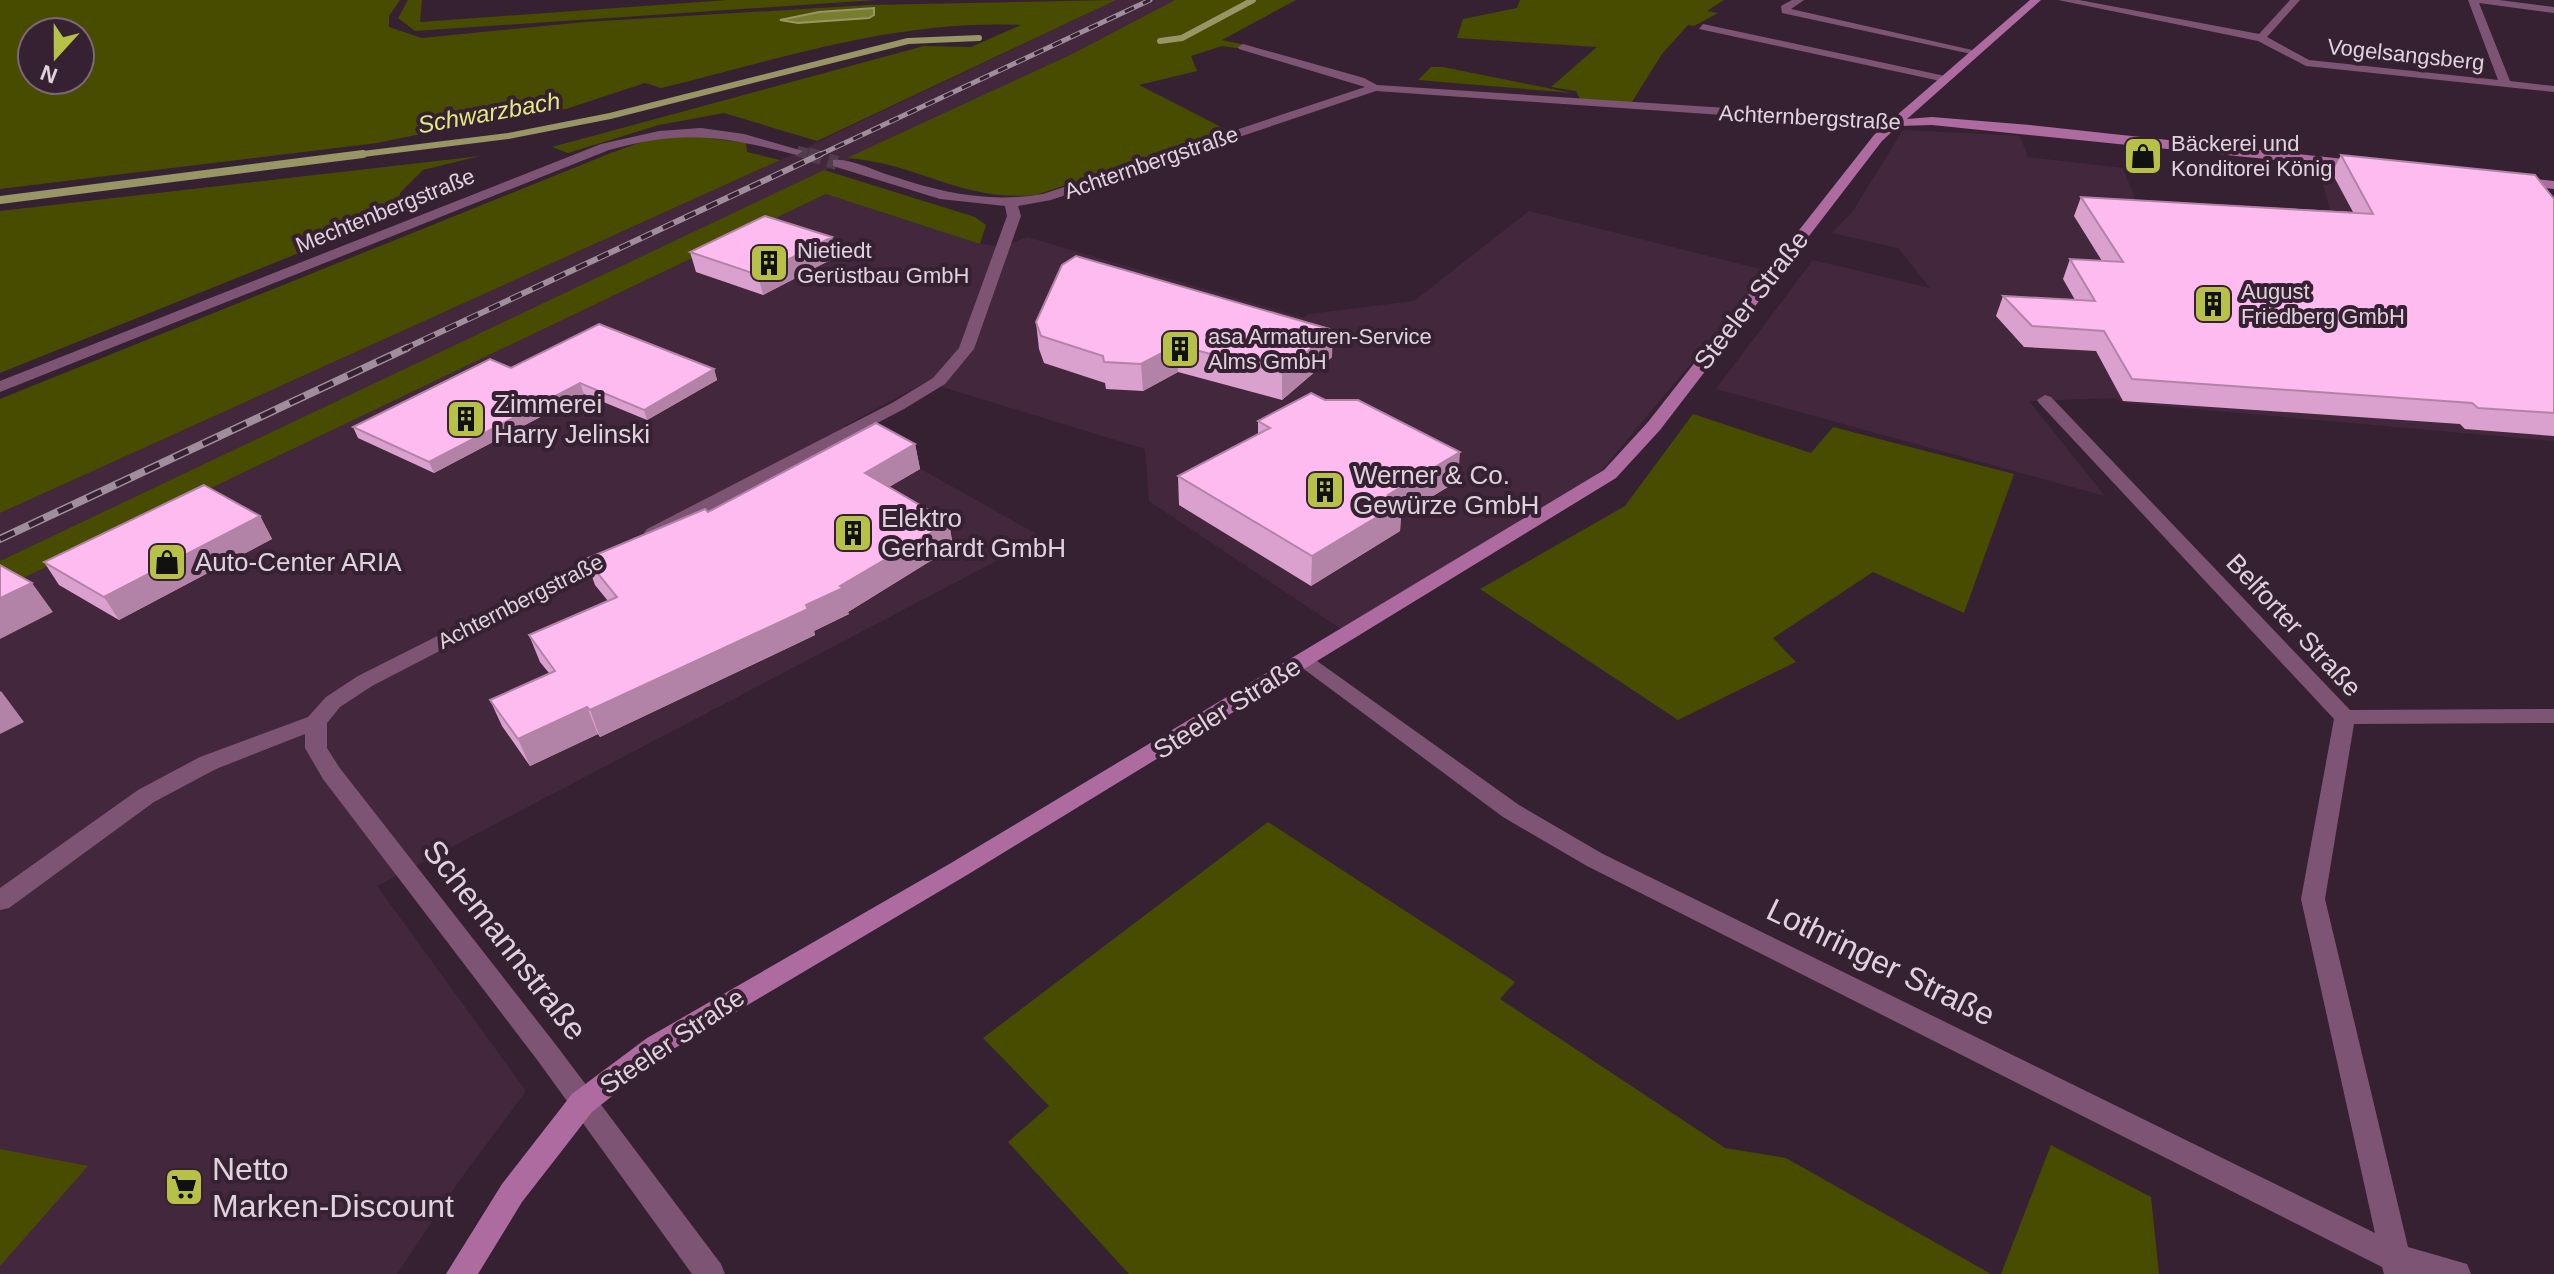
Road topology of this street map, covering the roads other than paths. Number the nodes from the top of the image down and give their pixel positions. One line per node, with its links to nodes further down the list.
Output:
1 (1799, 0): 10 (street)
2 (2036, 0): 10 (main road, Steeler Straße)
3 (2063, 0): 8 (street, Vogelsangsberg)
4 (2295, 0): 8 (street)
5 (2474, 0): 6 (street); 12 (street)
6 (2554, 10)
7 (1703, 27): 11 (street)
8 (2261, 38): 12 (street, Vogelsangsberg)
9 (1243, 47): 13 (street)
10 (1976, 52): 11 (main road, Steeler Straße)
11 (1945, 79): 15 (main road, Steeler Straße)
12 (2505, 83): 14 (street, Vogelsangsberg)
13 (1375, 88): 15 (street, Achternbergstraße); 21 (street, Achternbergstraße)
14 (2554, 89)
15 (1894, 123): 18 (main road, Achternbergstraße); 24 (main road, Steeler Straße)
16 (797, 151): 22 (street, Mechtenbergstraße)
17 (837, 163): 21 (street)
18 (2380, 166)
19 (2503, 180): 20 (main road)
20 (2554, 185)
21 (1011, 204): 27 (street, Achternbergstraße)
22 (0, 387)
23 (2045, 400): 26 (street, Belforter Straße)
24 (1303, 661): 29 (main road, Steeler Straße); 30 (street, Lothringer Straße)
25 (2554, 716): 26 (street)
26 (2345, 717): 30 (street, Belforter Straße)
27 (316, 722): 28 (street, Achternbergstraße); 29 (street, Schemannstraße)
28 (0, 901)
29 (582, 1103): 31 (main road, Steeler Straße); 32 (street, Schemannstraße)
30 (2397, 1266): 33 (street, Lothringer Straße)
31 (461, 1274)
32 (710, 1274)
33 (2456, 1274)

